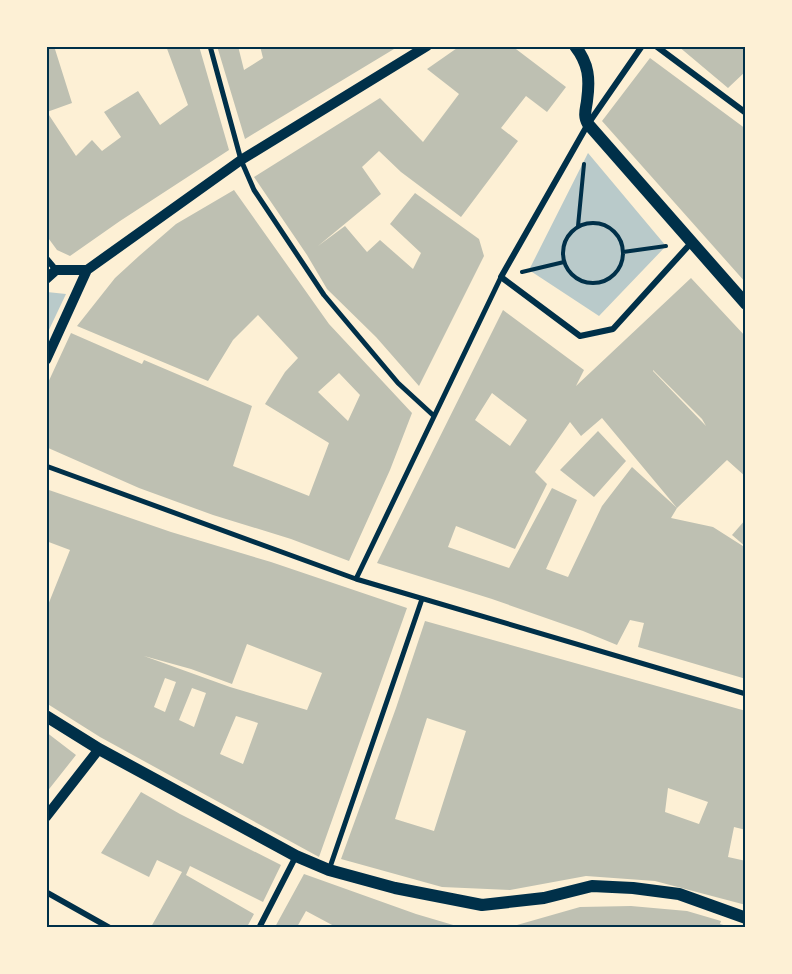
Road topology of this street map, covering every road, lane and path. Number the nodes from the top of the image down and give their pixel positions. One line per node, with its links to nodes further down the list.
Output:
1 (210, 46): 9 (street)
2 (427, 46): 9 (street)
3 (575, 46): 7 (main road)
4 (642, 46): 7 (street)
5 (656, 46): 6 (street)
6 (746, 113)
7 (588, 124): 11 (main road); 17 (street)
8 (585, 158): 10 (path)
9 (241, 160): 16 (street); 21 (street)
10 (578, 226): 12 (path); 14 (path)
11 (691, 243): 12 (path); 17 (street); 19 (main road)
12 (623, 252): 14 (path)
13 (46, 258): 15 (street)
14 (564, 262): 17 (path)
15 (56, 270): 16 (street); 18 (street)
16 (87, 270): 20 (street)
17 (501, 277): 21 (street)
18 (46, 279)
19 (746, 304)
20 (46, 360)
21 (434, 416): 23 (street)
22 (46, 466): 23 (street)
23 (356, 579): 24 (street)
24 (422, 599): 25 (street); 30 (street)
25 (746, 694)
26 (46, 716): 27 (main road)
27 (99, 749): 28 (street); 29 (main road)
28 (46, 817)
29 (296, 856): 30 (main road); 34 (street)
30 (329, 870): 32 (main road)
31 (46, 892): 33 (street)
32 (746, 918)
33 (110, 927)
34 (259, 927)

